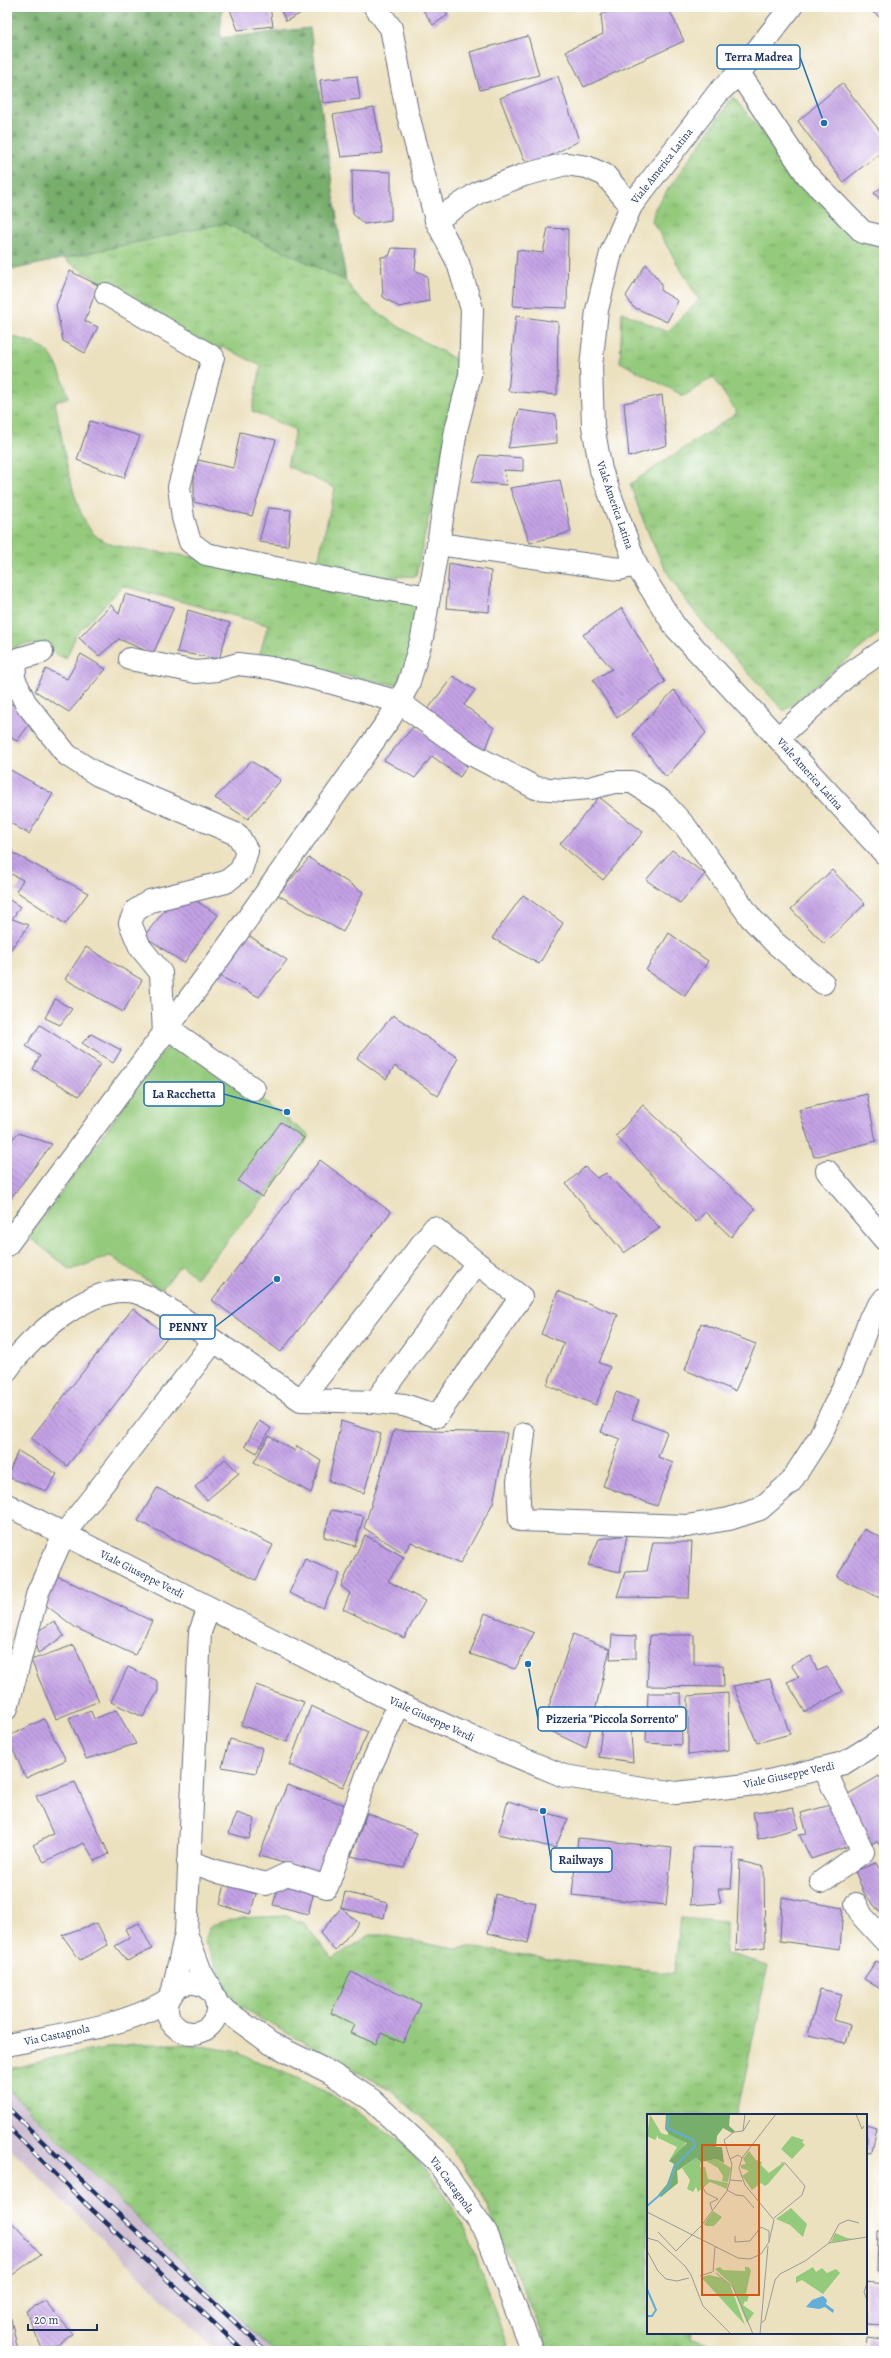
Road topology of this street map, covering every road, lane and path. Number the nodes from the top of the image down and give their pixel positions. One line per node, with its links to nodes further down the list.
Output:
1 (375, 7): 5 (street)
2 (790, 7): 3 (street, Viale America Latina)
3 (739, 73): 4 (street, Viale America Latina); 6 (street)
4 (630, 206): 5 (street); 9 (street, Viale America Latina)
5 (436, 220): 8 (street)
6 (884, 237)
7 (106, 294): 10 (street)
8 (438, 544): 9 (street); 10 (street)
9 (636, 565): 15 (street, Viale America Latina)
10 (429, 597): 14 (street)
11 (884, 650): 15 (street)
12 (42, 652): 18 (street)
13 (130, 659): 14 (street)
14 (399, 702): 17 (street); 18 (street)
15 (778, 738): 16 (street, Viale America Latina)
16 (884, 853)
17 (823, 983)
18 (166, 1031): 19 (street); 22 (street)
19 (254, 1089)
20 (827, 1171): 21 (street)
21 (884, 1239)
22 (7, 1245)
23 (476, 1263): 27 (street); 28 (street); 28 (street)
24 (884, 1298): 29 (street)
25 (214, 1341): 26 (street); 27 (street); 31 (street)
26 (7, 1370)
27 (301, 1400): 28 (street)
28 (374, 1402)
29 (524, 1434)
30 (7, 1505): 31 (street, Viale Giuseppe Verdi)
31 (64, 1534): 32 (street, Viale Giuseppe Verdi); 34 (street)
32 (209, 1608): 33 (street, Viale Giuseppe Verdi); 37 (street)
33 (399, 1704): 36 (street, Viale Giuseppe Verdi); 37 (street)
34 (7, 1708)
35 (884, 1738): 36 (street, Viale Giuseppe Verdi)
36 (824, 1768): 38 (street)
37 (188, 1861): 40 (street)
38 (821, 1882)
39 (856, 1904): 41 (street)
40 (186, 1933): 42 (street); 43 (street)
41 (884, 1940)
42 (170, 1996): 43 (street); 44 (street); 45 (street)
43 (215, 1998): 46 (street); 47 (street)
44 (107, 2024): 45 (street); 48 (street, Via Castagnola)
45 (178, 2029): 46 (street)
46 (202, 2031): 47 (street)
47 (270, 2042): 49 (street, Via Castagnola)
48 (7, 2045)
49 (532, 2351)

